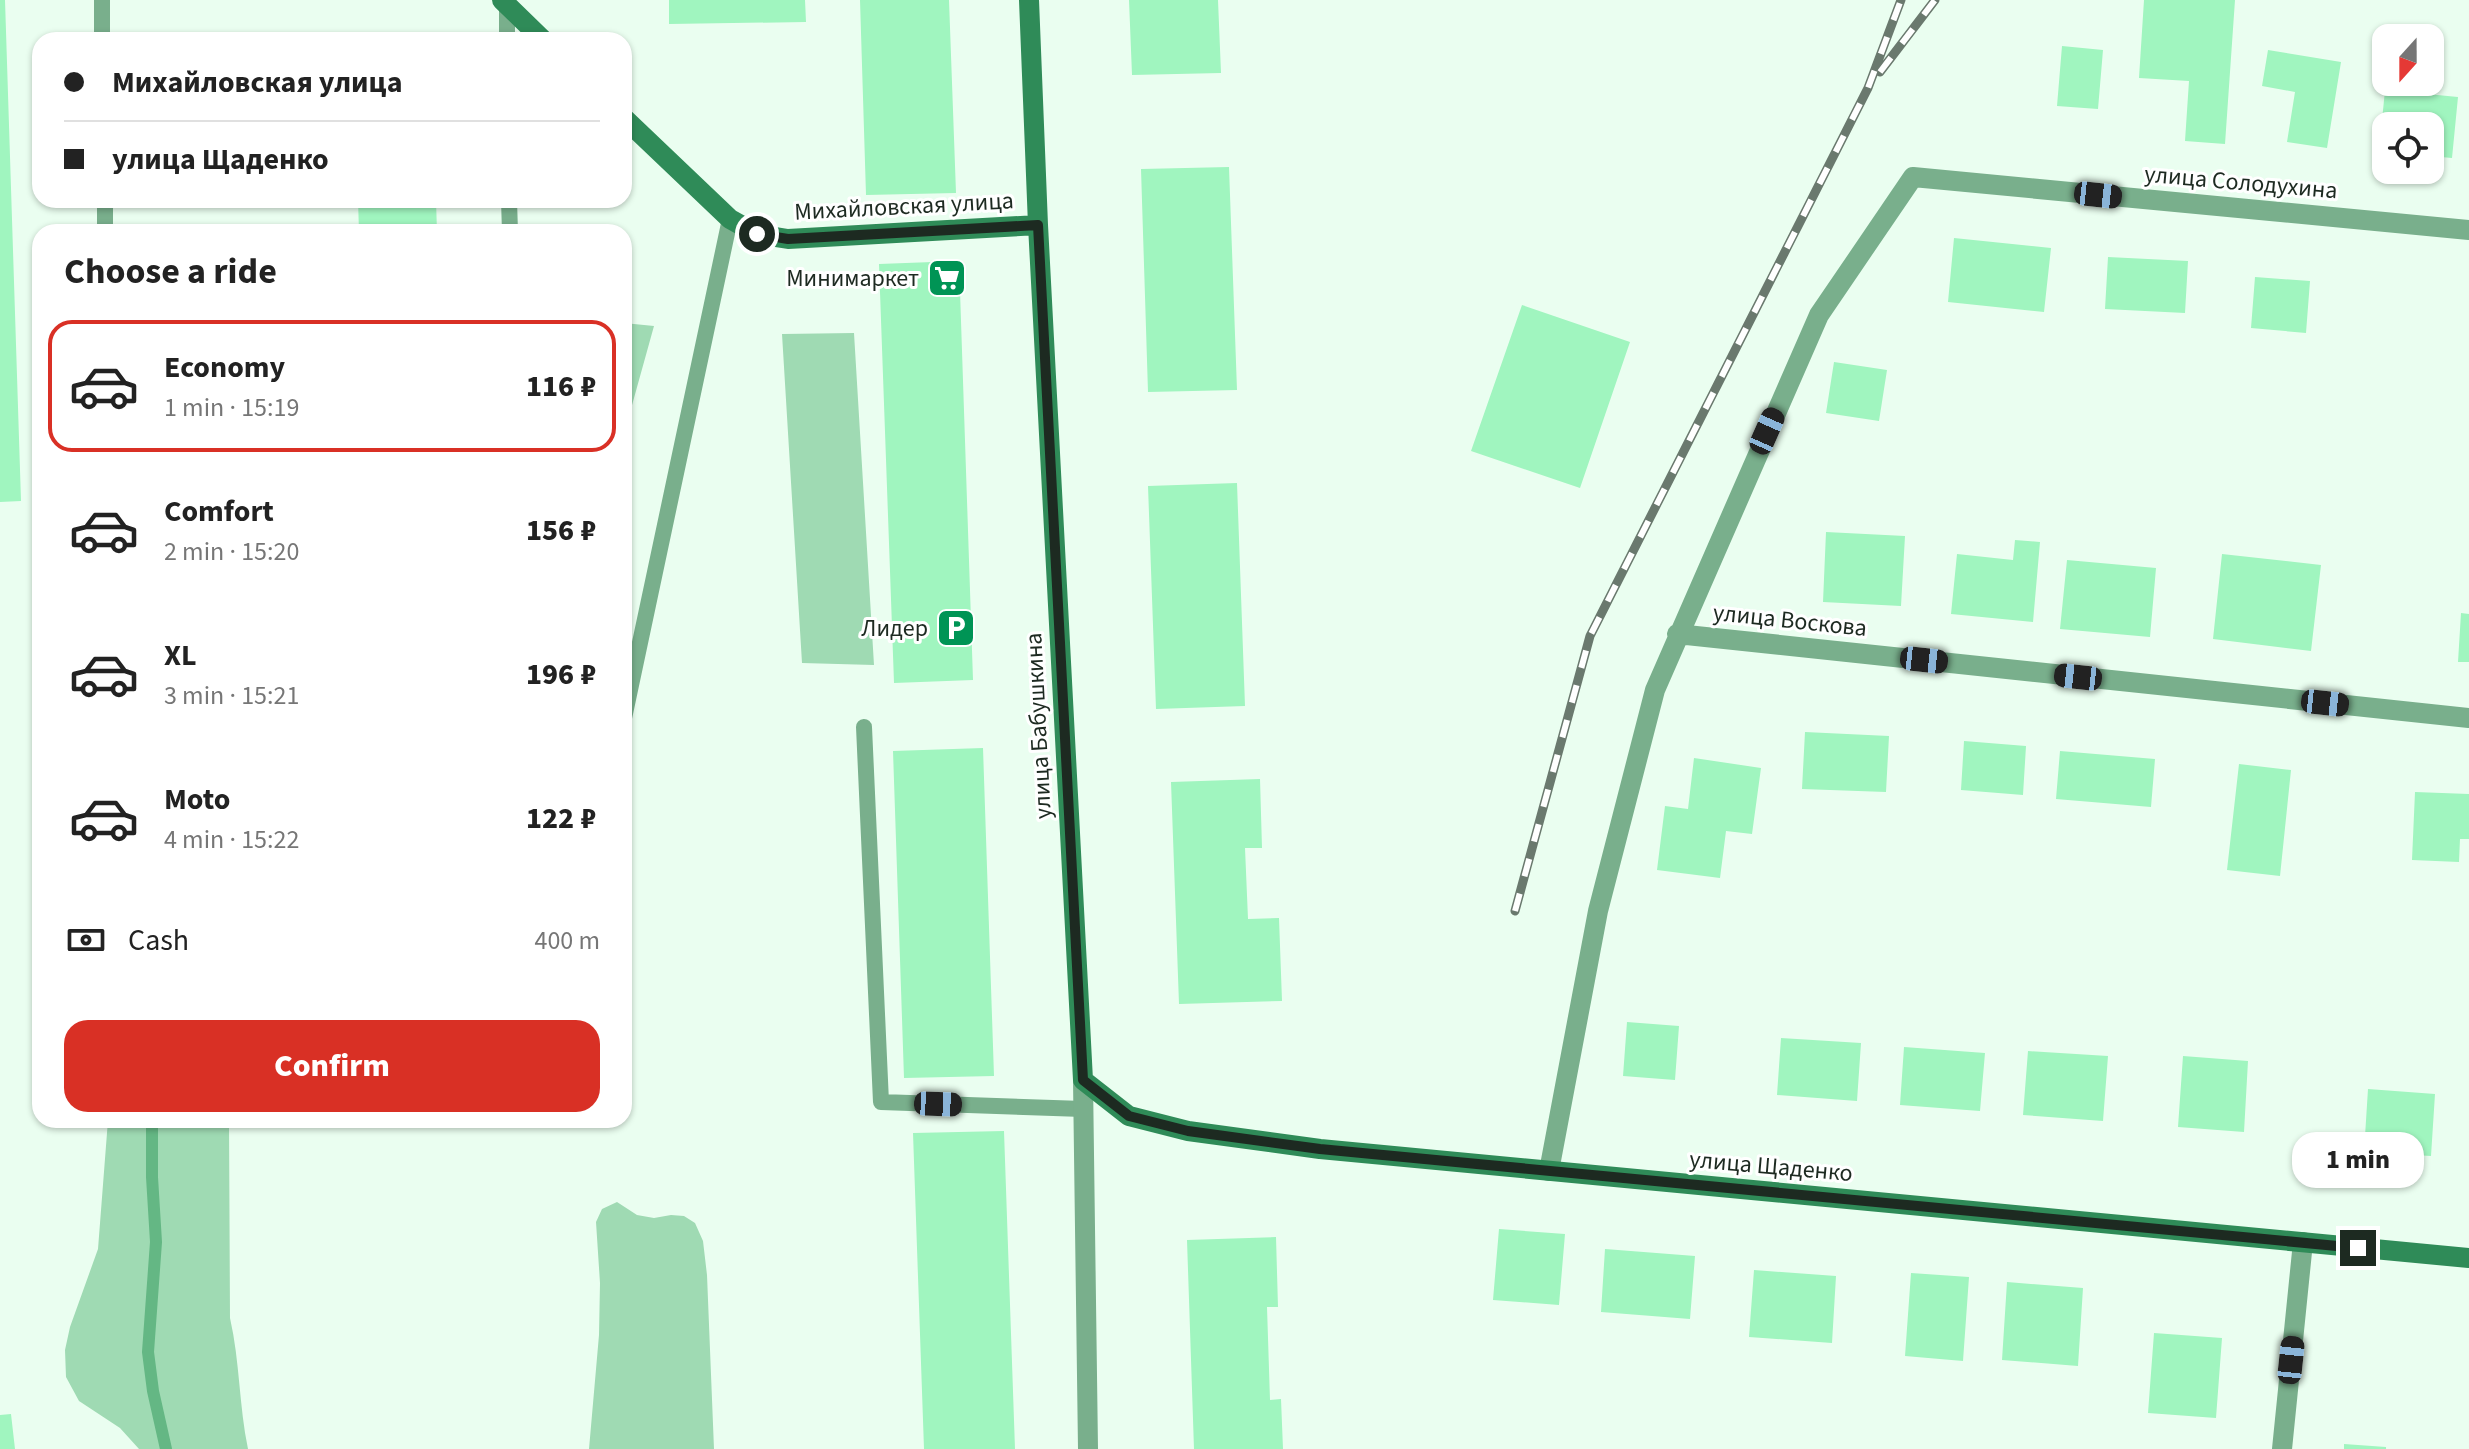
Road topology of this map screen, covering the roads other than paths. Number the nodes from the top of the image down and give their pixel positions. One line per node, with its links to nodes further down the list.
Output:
1 (102, 0): 4 (lane)
2 (1029, 0): 9 (street, улица Бабушкина)
3 (504, 2): 5 (lane); 6 (street)
4 (102, 32)
5 (506, 32)
6 (535, 32)
7 (632, 126): 8 (street, Михайловская улица)
8 (730, 219): 9 (street, Михайловская улица); 12 (lane)
9 (1038, 225): 15 (street, улица Бабушкина)
10 (2469, 230): 11 (street, улица Солодухина)
11 (1677, 634): 13 (street, улица Воскова); 17 (street)
12 (632, 680)
13 (2469, 718)
14 (864, 727): 16 (lane)
15 (1083, 1080): 16 (street, улица Бабушкина); 17 (street, улица Щаденко)
16 (1083, 1109): 20 (street, улица Бабушкина)
17 (1549, 1171): 18 (street, улица Щаденко)
18 (2303, 1242): 19 (street, улица Щаденко); 21 (street)
19 (2469, 1258)
20 (1088, 1449)
21 (2282, 1449)

